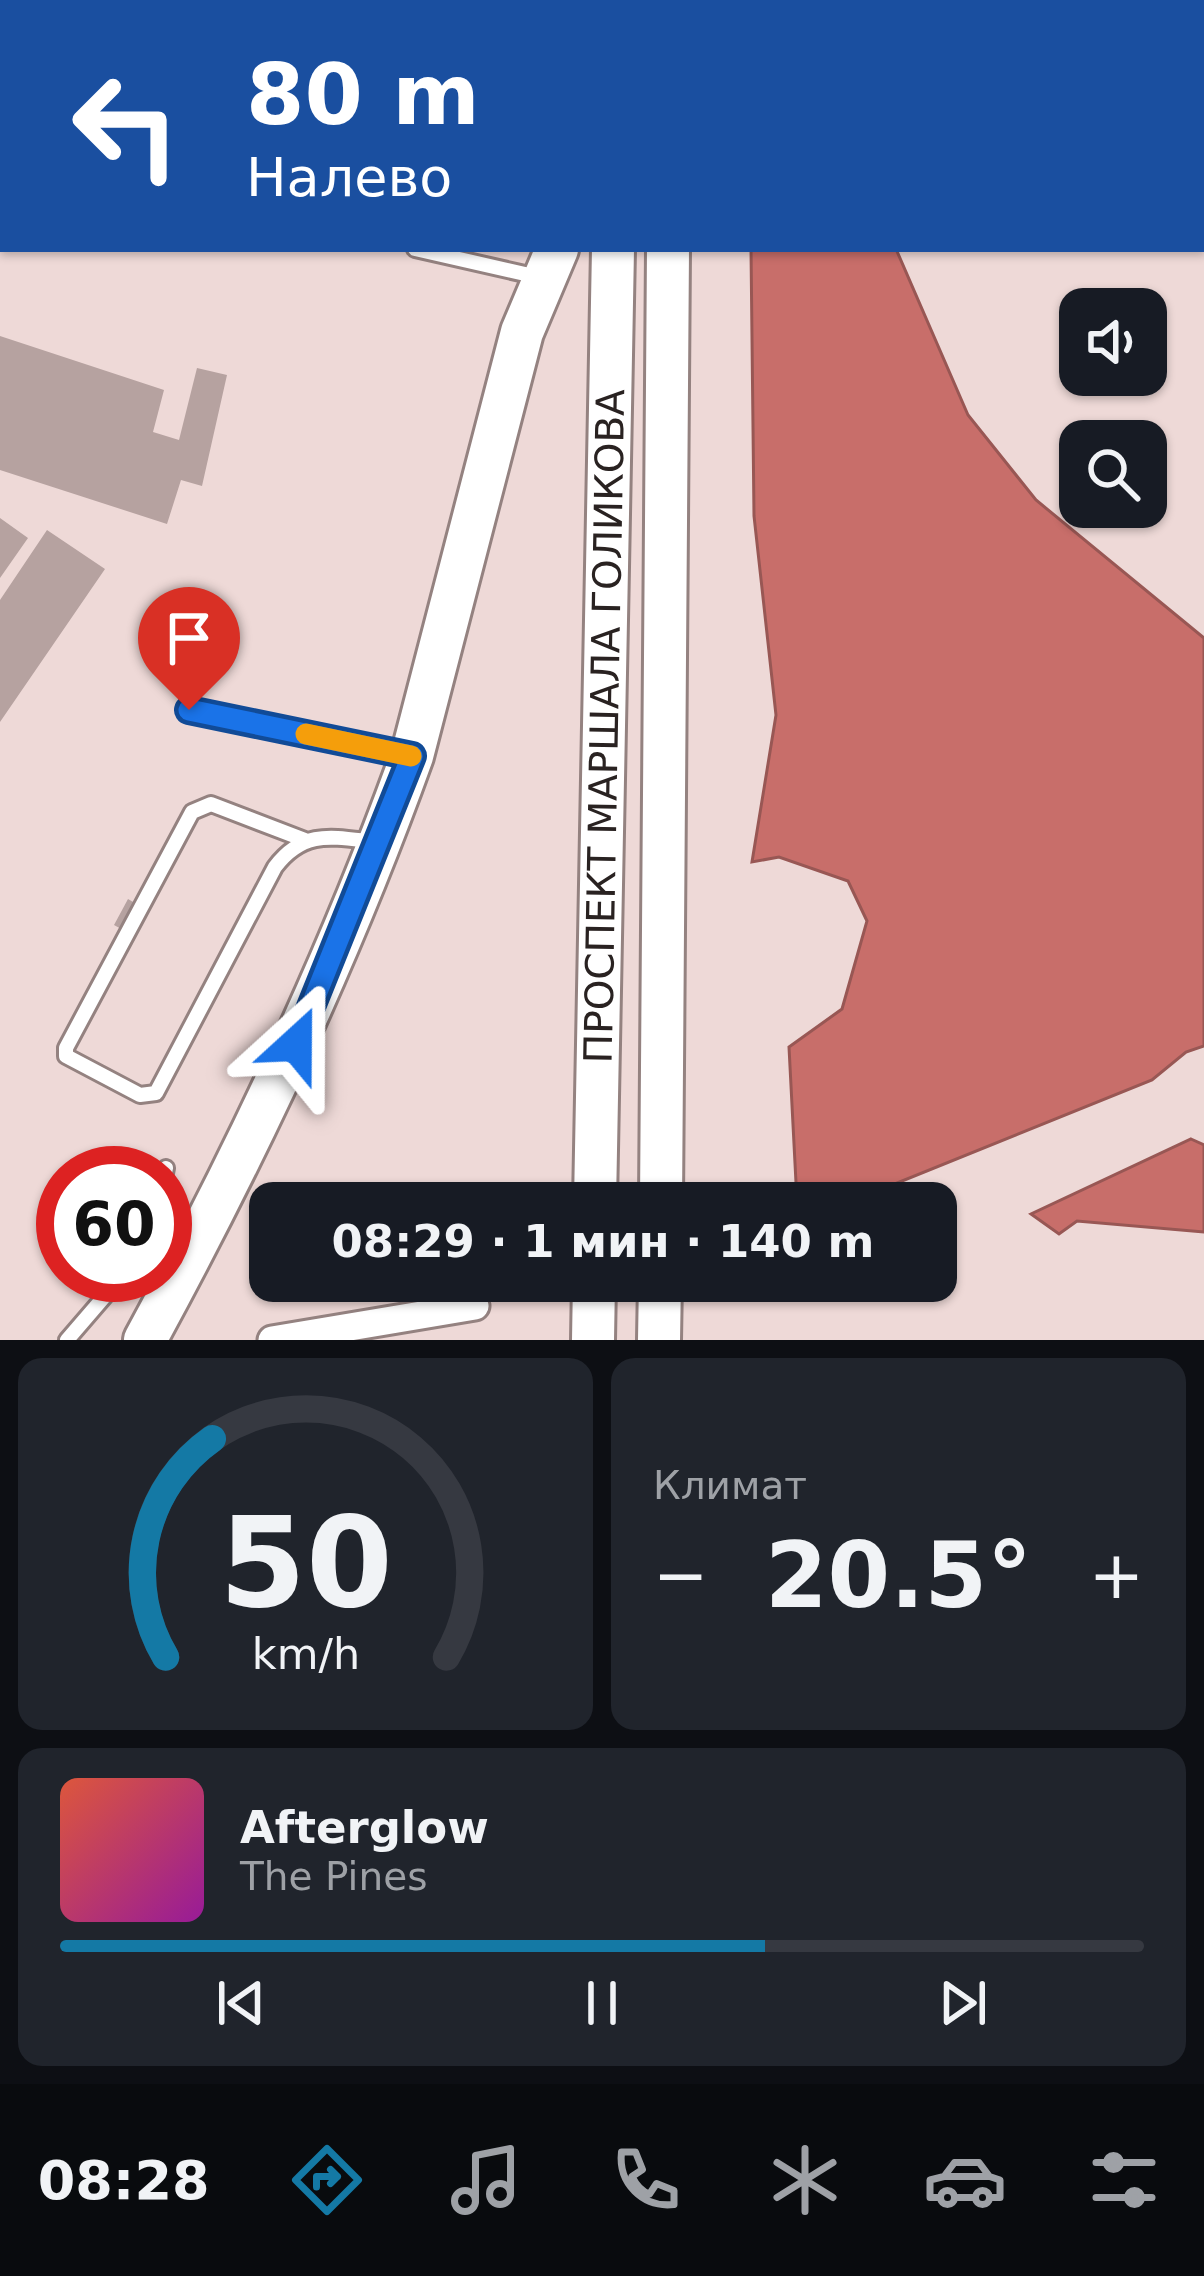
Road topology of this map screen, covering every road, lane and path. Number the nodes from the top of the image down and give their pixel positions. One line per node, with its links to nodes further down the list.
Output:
1 (462, 252): 4 (lane)
2 (613, 252): 9 (main road, ПРОСПЕКТ МАРШАЛА ГОЛИКОВА)
3 (668, 252): 10 (main road, ПРОСПЕКТ МАРШАЛА ГОЛИКОВА)
4 (538, 257): 6 (main road)
5 (189, 710): 6 (lane)
6 (412, 756): 8 (main road)
7 (305, 840): 7 (lane); 8 (lane)
8 (380, 843): 16 (main road)
9 (595, 1182)
10 (661, 1182)
11 (101, 1302): 15 (lane)
12 (594, 1302): 18 (main road)
13 (660, 1302): 19 (main road)
14 (475, 1306): 17 (street)
15 (68, 1340)
16 (146, 1340)
17 (272, 1340)
18 (593, 1340)
19 (659, 1340)

